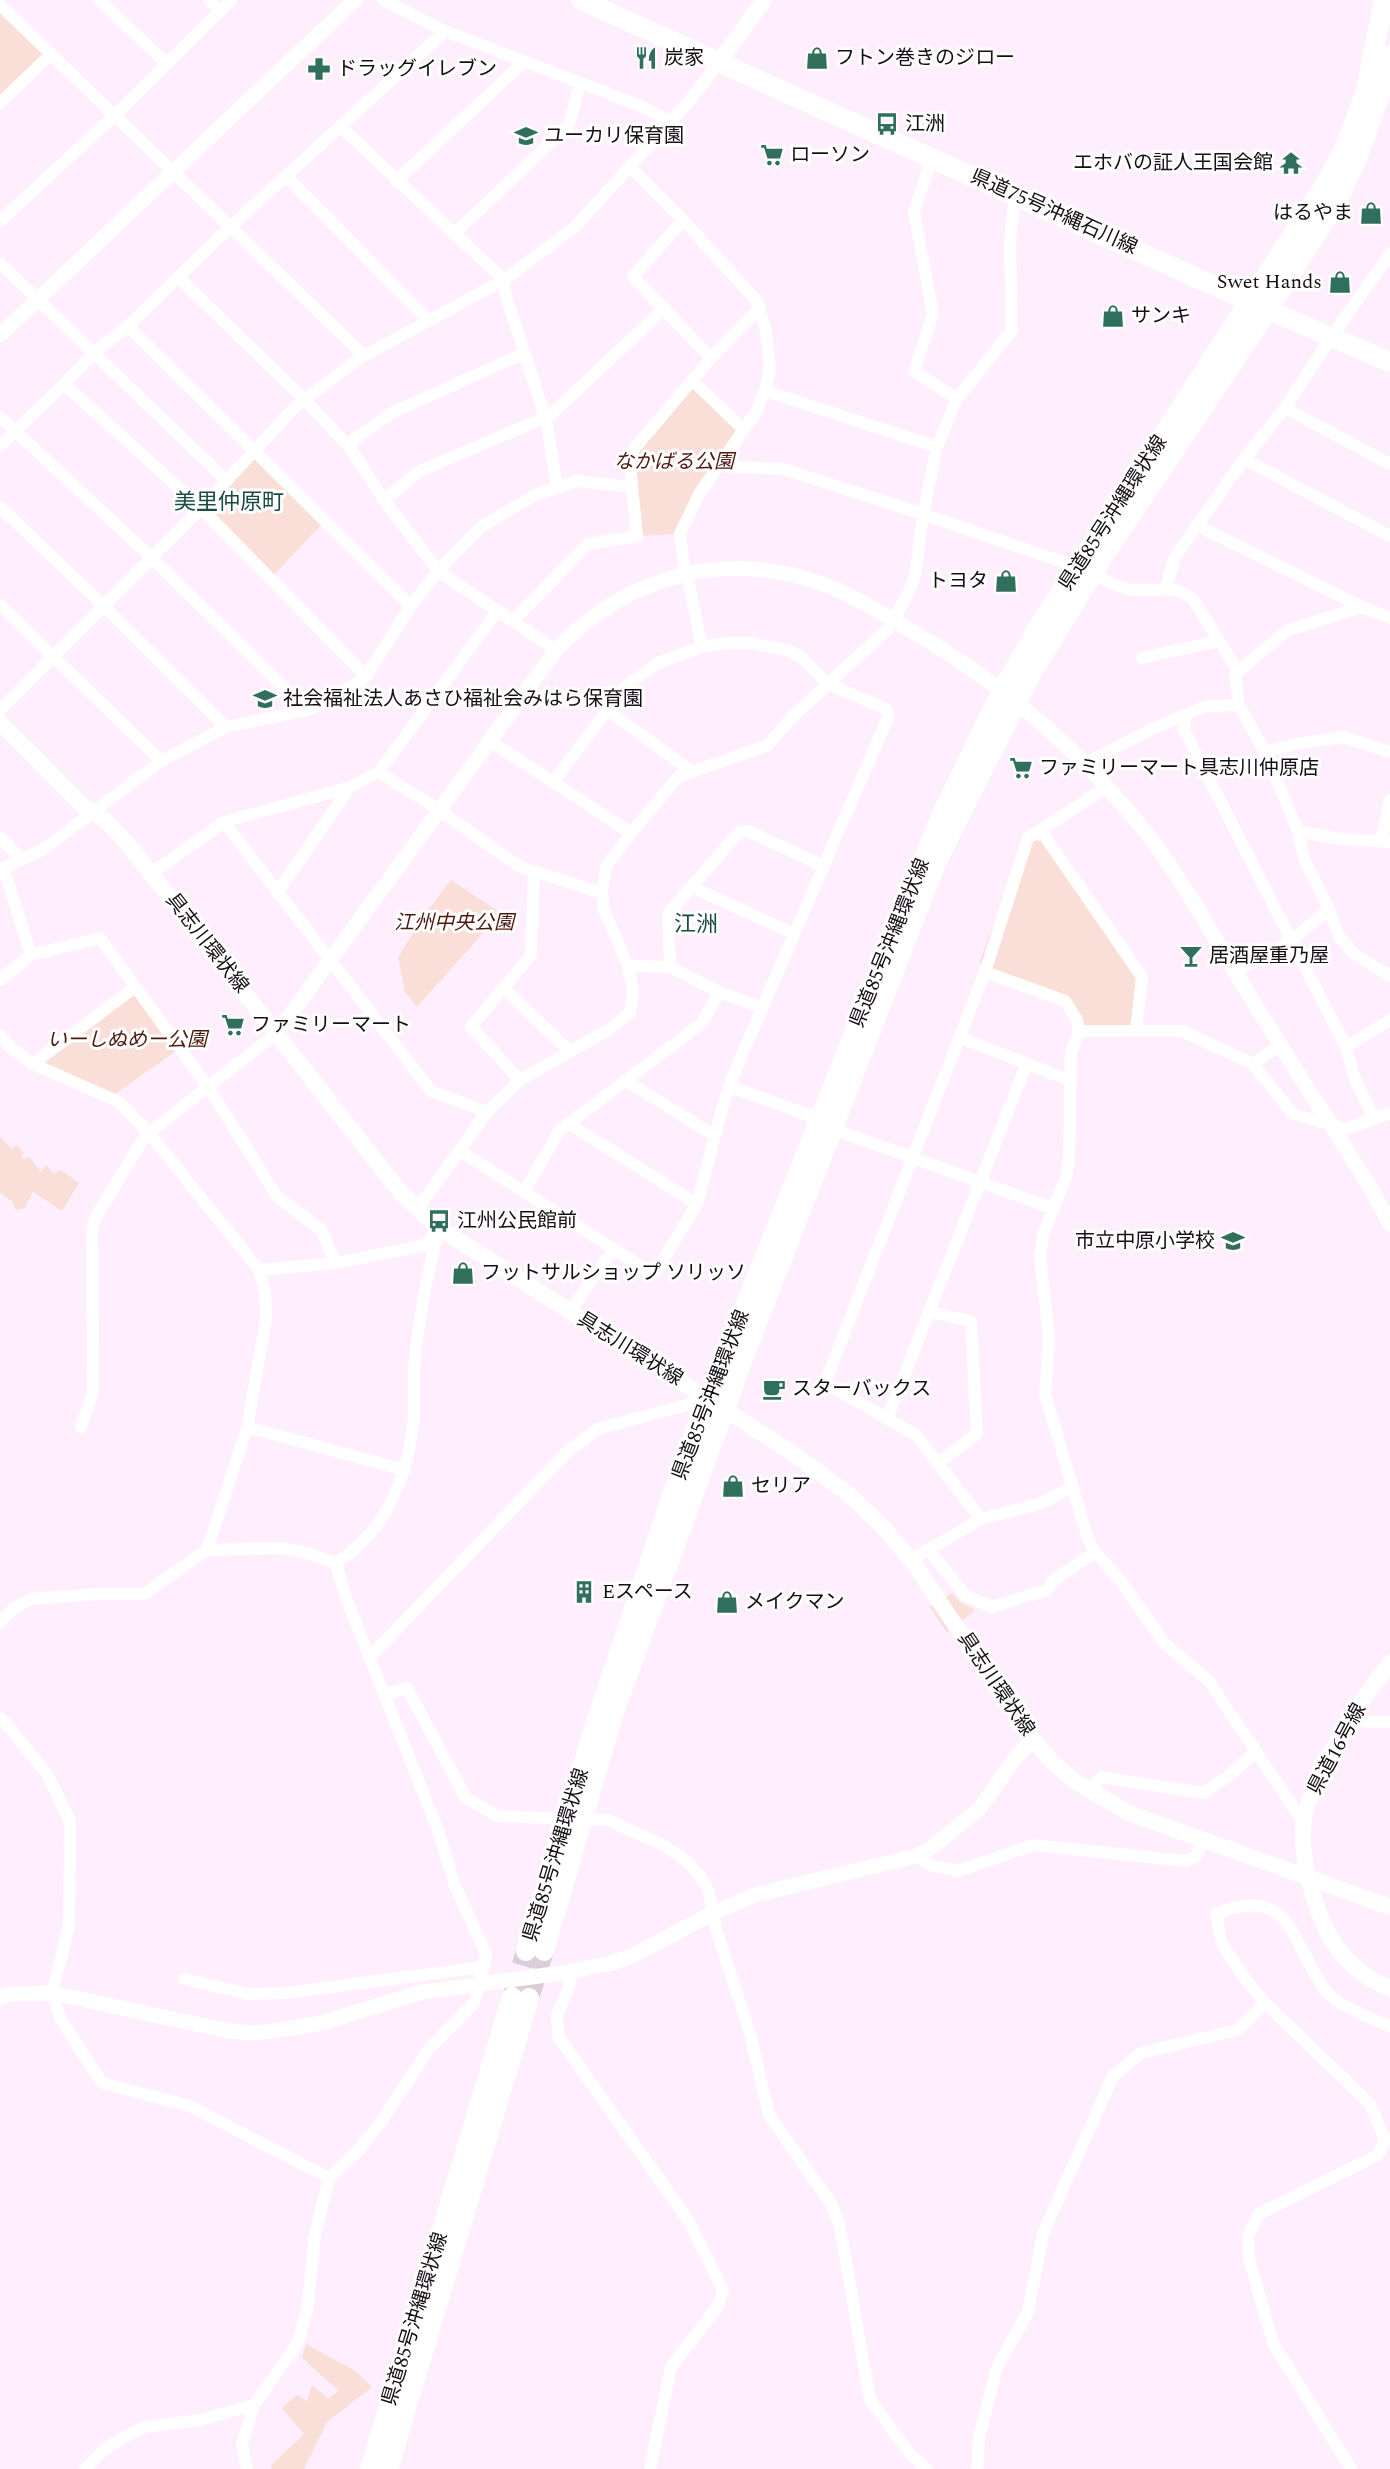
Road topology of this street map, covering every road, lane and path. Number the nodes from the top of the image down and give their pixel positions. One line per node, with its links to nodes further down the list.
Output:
1 (99, 0): 16 (street)
2 (209, 0): 10 (street)
3 (231, 0): 10 (street)
4 (356, 0): 25 (street)
5 (383, 0): 11 (street)
6 (580, 0): 15 (main road, 県道75号沖縄石川線)
7 (764, 0): 15 (main road)
8 (1384, 0): 41 (main road, 県道85号沖縄環状線)
9 (0, 5): 12 (street)
10 (221, 11): 16 (street)
11 (445, 31): 14 (street); 22 (street)
12 (51, 55): 18 (street); 20 (street)
13 (1390, 56): 19 (main road, 県道85号沖縄環状線)
14 (525, 61): 17 (street); 27 (street)
15 (720, 62): 21 (street); 23 (main road, 県道75号沖縄石川線)
16 (167, 64): 20 (street)
17 (580, 83): 21 (street); 34 (street)
18 (0, 103)
19 (1384, 103): 44 (main road, 県道85号沖縄環状線)
20 (115, 114): 25 (street); 30 (street)
21 (670, 121): 24 (street)
22 (340, 126): 26 (street); 27 (street)
23 (932, 156): 28 (main road, 県道75号沖縄石川線); 57 (street)
24 (630, 167): 31 (street); 39 (street)
25 (173, 172): 33 (street); 40 (street)
26 (286, 176): 33 (street); 45 (street)
27 (396, 180): 34 (street)
28 (1015, 195): 41 (main road, 県道75号沖縄石川線); 57 (street)
29 (0, 203): 30 (street)
30 (10, 212): 32 (street)
31 (683, 220): 42 (street); 43 (street)
32 (0, 221)
33 (230, 227): 38 (street); 51 (street)
34 (454, 234): 39 (street)
35 (1390, 254): 37 (street)
36 (0, 263): 40 (street)
37 (1386, 268): 48 (street)
38 (178, 277): 46 (street); 58 (street)
39 (504, 280): 45 (street); 50 (street)
40 (37, 300): 47 (street); 49 (street)
41 (1250, 301): 44 (main road, 県道75号沖縄石川線); 82 (main road, 県道85号沖縄環状線)
42 (665, 308): 52 (street); 61 (street)
43 (760, 308): 52 (street); 56 (street)
44 (1268, 310): 48 (main road, 県道75号沖縄石川線); 82 (main road, 県道85号沖縄環状線)
45 (429, 321): 51 (street)
46 (128, 326): 49 (street); 67 (street)
47 (0, 335)
48 (1332, 336): 53 (main road, 県道75号沖縄石川線); 59 (street)
49 (95, 352): 55 (street); 71 (street)
50 (524, 354): 61 (street); 64 (street)
51 (360, 358): 58 (street)
52 (711, 358): 54 (street)
53 (1390, 362)
54 (692, 380): 62 (street); 72 (street)
55 (64, 384): 63 (street); 76 (street)
56 (765, 391): 62 (street); 66 (street)
57 (957, 399): 66 (street)
58 (304, 400): 64 (street); 67 (street)
59 (1285, 408): 68 (street); 69 (street)
60 (0, 417): 63 (street)
61 (545, 418): 73 (street); 74 (street)
62 (742, 429): 70 (street)
63 (14, 432): 65 (street); 80 (street)
64 (347, 445): 74 (street)
65 (0, 446)
66 (937, 447): 77 (street)
67 (255, 453): 71 (street); 87 (street)
68 (1244, 459): 78 (street); 79 (street)
69 (1390, 464)
70 (719, 466): 77 (street); 83 (street)
71 (227, 481): 76 (street)
72 (632, 487): 73 (street); 92 (street)
73 (557, 488): 81 (street)
74 (384, 500): 81 (street)
75 (0, 507): 86 (street)
76 (201, 508): 80 (street); 99 (street)
77 (923, 514): 82 (street); 91 (street)
78 (1198, 526): 84 (street); 88 (street)
79 (1390, 536)
80 (152, 558): 86 (street); 104 (street)
81 (438, 571): 87 (street); 89 (street)
82 (1084, 571): 84 (street); 101 (main road, 県道85号沖縄環状線)
83 (684, 574): 91 (street); 94 (street); 95 (street)
84 (1166, 588): 93 (street)
85 (0, 605): 96 (street)
86 (104, 606): 96 (street); 108 (street)
87 (411, 606): 99 (street)
88 (1362, 607): 90 (street); 98 (street)
89 (498, 610): 92 (street); 114 (street)
90 (1390, 618)
91 (894, 620): 100 (street); 101 (street)
92 (513, 621): 95 (street)
93 (1219, 641): 97 (street); 98 (street)
94 (702, 647): 100 (street); 105 (street)
95 (556, 650): 109 (street)
96 (54, 656): 103 (street); 112 (street)
97 (1142, 658)
98 (1239, 671): 102 (street)
99 (366, 676): 104 (street)
100 (828, 684): 115 (street); 129 (street)
101 (1009, 697): 113 (street); 173 (main road, 県道85号沖縄環状線)
102 (1239, 705): 106 (street); 110 (street)
103 (0, 710)
104 (308, 710): 108 (street)
105 (607, 710): 115 (street); 116 (street)
106 (1186, 714): 113 (street); 138 (street)
107 (0, 722): 121 (main road, 具志川環状線)
108 (226, 727): 112 (street)
109 (490, 741): 116 (street); 120 (street)
110 (1265, 752): 111 (street); 123 (street)
111 (1390, 752)
112 (160, 761): 121 (street)
113 (1086, 763): 118 (street)
114 (379, 772): 117 (street); 120 (street)
115 (693, 772): 124 (street)
116 (553, 782): 124 (street)
117 (350, 787): 122 (street); 134 (street)
118 (1107, 787): 125 (street); 144 (street)
119 (1390, 800): 127 (street)
120 (439, 810): 131 (street); 140 (street)
121 (94, 812): 128 (street); 132 (main road, 具志川環状線)
122 (224, 822): 132 (street); 134 (street)
123 (1298, 831): 127 (street); 136 (street)
124 (631, 833): 135 (street)
125 (1033, 834): 143 (street); 152 (street)
126 (0, 837): 128 (street)
127 (1386, 842)
128 (22, 860): 130 (street)
129 (823, 866): 133 (street); 137 (street)
130 (2, 870): 139 (street)
131 (534, 872): 135 (street); 148 (street)
132 (152, 873): 154 (main road, 具志川環状線)
133 (692, 887): 137 (street); 142 (street)
134 (277, 893): 140 (street)
135 (602, 893): 141 (street)
136 (1329, 909): 138 (street); 145 (street)
137 (794, 934): 150 (street)
138 (1292, 940): 144 (street); 158 (street)
139 (31, 955): 146 (street); 147 (street)
140 (328, 961): 154 (street); 168 (street)
141 (628, 966): 142 (street); 159 (street)
142 (670, 967): 149 (street)
143 (985, 972): 153 (street); 156 (street)
144 (1235, 972): 157 (street)
145 (1390, 976)
146 (0, 980)
147 (135, 987): 160 (street); 167 (street)
148 (504, 988): 159 (street); 163 (street)
149 (719, 992): 150 (street); 164 (street)
150 (762, 1008): 166 (street)
151 (1390, 1020): 158 (street)
152 (1136, 1030): 153 (street); 162 (street)
153 (1079, 1031): 165 (street)
154 (277, 1033): 167 (street); 181 (main road, 具志川環状線)
155 (0, 1035): 160 (street)
156 (959, 1037): 161 (street); 177 (street)
157 (1281, 1044): 162 (street); 172 (street)
158 (1346, 1047): 170 (street)
159 (569, 1051): 163 (street)
160 (33, 1064): 174 (street)
161 (1027, 1064): 165 (street); 178 (street)
162 (1253, 1064): 172 (street)
163 (520, 1080): 168 (street)
164 (625, 1080): 171 (street); 175 (street)
165 (1071, 1081): 182 (street)
166 (729, 1086): 173 (street); 175 (street)
167 (208, 1087): 174 (street); 186 (street)
168 (487, 1112): 176 (street)
169 (1390, 1113): 170 (street)
170 (1374, 1118): 172 (street)
171 (568, 1123): 179 (street); 180 (street)
172 (1330, 1123): 183 (street)
173 (826, 1124): 177 (street); 190 (main road, 県道85号沖縄環状線); 191 (main road, 県道85号沖縄環状線)
174 (149, 1133): 187 (street); 193 (street)
175 (716, 1136): 180 (street)
176 (460, 1151): 179 (street); 181 (street)
177 (913, 1157): 178 (street); 192 (street)
178 (981, 1181): 182 (street); 189 (street)
179 (524, 1192): 185 (street)
180 (697, 1204): 185 (street)
181 (418, 1208): 184 (main road, 具志川環状線)
182 (1052, 1208): 197 (street)
183 (1390, 1224)
184 (439, 1228): 186 (street); 188 (main road, 具志川環状線); 196 (street)
185 (614, 1249): 188 (street)
186 (336, 1263): 187 (street)
187 (259, 1270): 194 (street)
188 (570, 1311): 190 (main road, 具志川環状線)
189 (930, 1312): 192 (street); 195 (street)
190 (708, 1399): 191 (main road, 具志川環状線); 191 (main road, 県道85号沖縄環状線); 205 (street)
191 (725, 1410): 202 (main road, 具志川環状線)
192 (887, 1419): 195 (street)
193 (81, 1427)
194 (247, 1427): 196 (street); 200 (street)
195 (937, 1464): 198 (street)
196 (405, 1470): 203 (street)
197 (1072, 1487): 198 (street); 201 (street)
198 (981, 1520): 199 (street)
199 (928, 1549): 201 (street); 202 (street)
200 (207, 1550): 203 (street); 204 (street)
201 (1095, 1552): 212 (street)
202 (911, 1560): 211 (main road, 具志川環状線)
203 (336, 1563): 205 (street)
204 (0, 1622)
205 (371, 1656): 207 (street)
206 (1390, 1663): 209 (main road, 県道16号線)
207 (385, 1694): 219 (street); 220 (street)
208 (0, 1718): 225 (street)
209 (1349, 1720): 210 (street); 214 (main road, 県道16号線)
210 (1390, 1722)
211 (1033, 1739): 213 (main road, 具志川環状線); 216 (street)
212 (1255, 1752): 213 (street); 214 (street)
213 (1088, 1791): 215 (main road, 具志川環状線)
214 (1304, 1823): 217 (main road, 県道16号線)
215 (1203, 1841): 216 (street); 217 (main road, 具志川環状線)
216 (916, 1856): 219 (street)
217 (1309, 1878): 218 (main road, 具志川環状線); 224 (main road, 県道16号線)
218 (1390, 1907)
219 (713, 1913): 221 (street); 236 (street)
220 (484, 1967): 222 (street); 223 (street)
221 (572, 1972): 223 (street); 235 (street)
222 (184, 1979)
223 (480, 1983): 225 (street); 229 (street)
224 (1390, 1989)
225 (52, 1993): 226 (street); 229 (street)
226 (0, 1997)
227 (1265, 2003): 228 (street); 237 (street); 238 (street)
228 (1390, 2026)
229 (329, 2178): 230 (street)
230 (254, 2405): 231 (street); 232 (street)
231 (85, 2469)
232 (247, 2469)
233 (370, 2469): 234 (main road, 県道85号沖縄環状線)
234 (388, 2469)
235 (650, 2469)
236 (927, 2469)
237 (977, 2469)
238 (1351, 2469)

